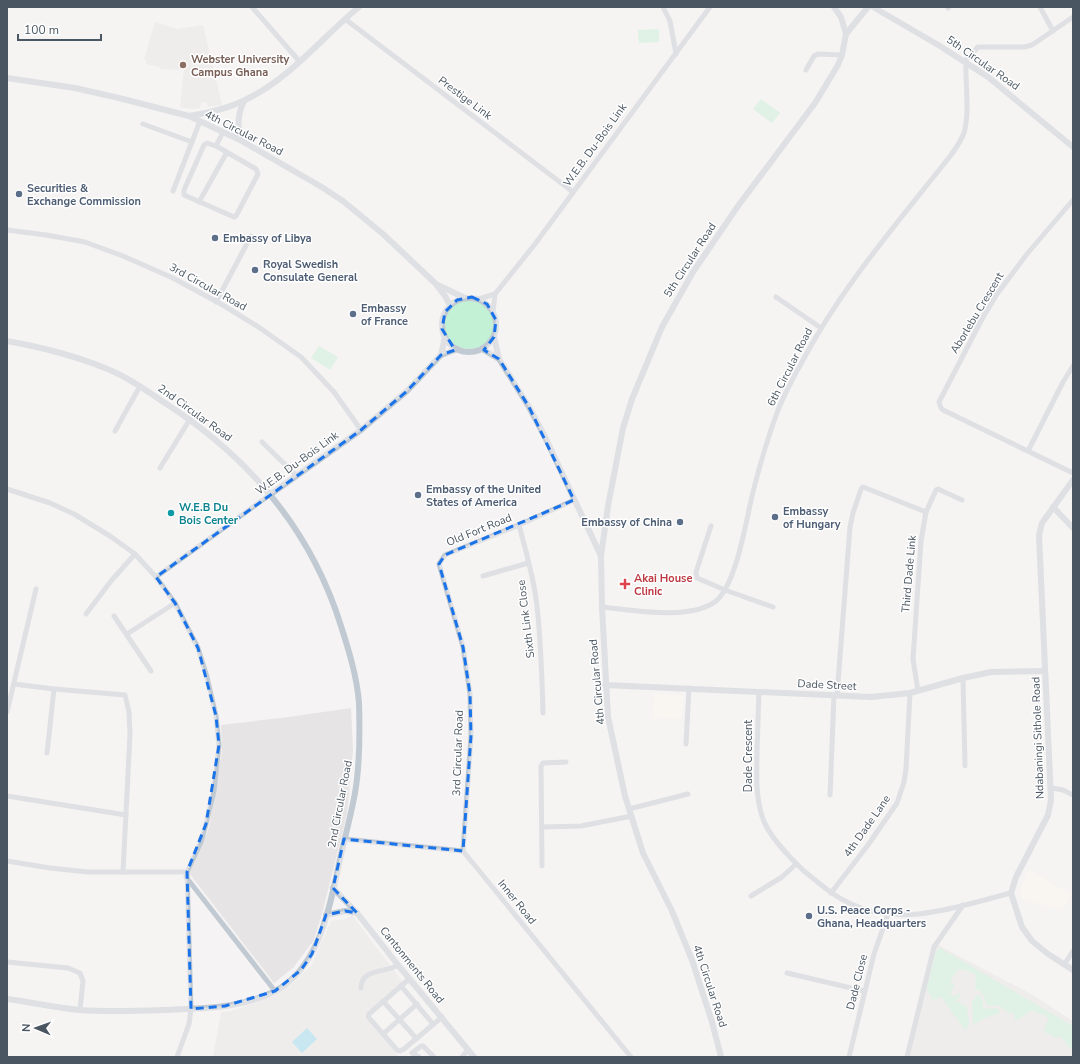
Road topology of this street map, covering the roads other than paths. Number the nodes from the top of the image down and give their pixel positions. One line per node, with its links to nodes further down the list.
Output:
1 (252, 7): 15 (street)
2 (359, 7): 10 (street)
3 (664, 7): 13 (street)
4 (710, 7): 13 (street, W.E.B. Du-Bois Link)
5 (834, 7): 12 (street)
6 (868, 7): 12 (street, 5th Circular Road)
7 (873, 7): 16 (street, 5th Circular Road)
8 (1040, 7): 11 (street)
9 (1073, 17): 11 (street)
10 (345, 19): 15 (street); 30 (street, Prestige Link)
11 (1053, 31): 16 (street)
12 (846, 34): 14 (street, 5th Circular Road)
13 (676, 54): 30 (street, W.E.B. Du-Bois Link)
14 (842, 55): 17 (street); 72 (street, 5th Circular Road)
15 (300, 62): 19 (street)
16 (966, 62): 27 (street, 5th Circular Road); 43 (street, 6th Circular Road)
17 (806, 70)
18 (7, 78): 20 (street, 4th Circular Road)
19 (244, 101): 20 (street); 24 (street)
20 (189, 116): 21 (street, 4th Circular Road)
21 (200, 122): 23 (street, 4th Circular Road); 25 (street)
22 (143, 124): 25 (street)
23 (223, 132): 24 (street, 4th Circular Road); 26 (street)
24 (240, 140): 35 (street, 4th Circular Road)
25 (192, 142): 29 (street)
26 (216, 146): 28 (street); 32 (street)
27 (1073, 147)
28 (227, 152): 32 (street); 32 (street)
29 (173, 191)
30 (573, 192): 36 (street, W.E.B. Du-Bois Link)
31 (1073, 200): 57 (street, Aborlebu Crescent)
32 (199, 202)
33 (7, 230): 40 (street, 3rd Circular Road)
34 (251, 236): 40 (street)
35 (435, 283): 38 (street, 4th Circular Road); 41 (street, 4th Circular Road)
36 (495, 294): 39 (street); 42 (street)
37 (776, 297): 43 (street)
38 (465, 298): 39 (street); 41 (street)
39 (479, 299): 42 (street)
40 (216, 302): 54 (street, 3rd Circular Road)
41 (450, 306): 44 (street)
42 (494, 312): 45 (street)
43 (821, 328): 78 (street, 6th Circular Road)
44 (445, 337): 47 (street); 49 (street)
45 (494, 337): 48 (street); 50 (street, 4th Circular Road)
46 (7, 341): 52 (street, 2nd Circular Road)
47 (457, 349): 48 (street); 49 (street, W.E.B. Du-Bois Link)
48 (482, 349): 50 (street, 4th Circular Road)
49 (441, 355): 54 (street, W.E.B. Du-Bois Link)
50 (499, 359): 64 (street, 4th Circular Road)
51 (1073, 366): 57 (street)
52 (140, 386): 53 (street, 2nd Circular Road); 55 (street)
53 (190, 419): 58 (street); 63 (street, 2nd Circular Road)
54 (360, 430): 60 (street, W.E.B. Du-Bois Link)
55 (115, 431)
56 (262, 442): 60 (street)
57 (1028, 451): 59 (street)
58 (160, 468)
59 (1073, 473)
60 (296, 475): 63 (street, W.E.B. Du-Bois Link)
61 (1073, 480): 66 (street, Ndabaningi Sithole Road)
62 (7, 489): 71 (street)
63 (271, 494): 76 (street, W.E.B. Du-Bois Link); 111 (street, 2nd Circular Road)
64 (574, 500): 68 (street, Old Fort Road); 72 (street, 4th Circular Road)
65 (962, 500): 67 (street, Third Dade Link)
66 (1053, 507): 70 (street); 86 (street, Ndabaningi Sithole Road)
67 (926, 512): 92 (street, Third Dade Link); 95 (street)
68 (519, 525): 73 (street, Sixth Link Close); 74 (street, Old Fort Road)
69 (711, 526): 78 (street)
70 (1073, 528)
71 (135, 554): 76 (street); 82 (street)
72 (601, 556): 81 (street, 4th Circular Road)
73 (528, 563): 75 (street); 97 (street, Sixth Link Close)
74 (439, 564): 112 (street, 3rd Circular Road)
75 (483, 576)
76 (156, 577): 79 (street)
77 (36, 589): 88 (street)
78 (725, 590): 80 (street); 81 (street, 6th Circular Road)
79 (175, 603): 84 (street); 117 (street)
80 (773, 607)
81 (602, 608): 89 (street, 4th Circular Road)
82 (86, 614)
83 (114, 616): 84 (street)
84 (127, 634): 85 (street)
85 (151, 671)
86 (1045, 671): 87 (street, Dade Street); 102 (street, Ndabaningi Sithole Road)
87 (963, 678): 92 (street, Dade Street); 101 (street)
88 (14, 684): 91 (street); 96 (street)
89 (605, 685): 90 (street, Dade Street); 107 (street, 4th Circular Road)
90 (689, 688): 93 (street, Dade Street); 98 (street)
91 (54, 689): 99 (street); 108 (street)
92 (918, 691): 94 (street, Dade Street)
93 (759, 692): 95 (street, Dade Street); 114 (street, Dade Crescent)
94 (910, 693): 95 (street, Dade Street); 119 (street, 4th Dade Lane)
95 (835, 695): 104 (street)
96 (7, 712)
97 (543, 713)
98 (686, 744)
99 (47, 753)
100 (566, 762): 110 (street)
101 (965, 766)
102 (1052, 788): 105 (street); 120 (street, Ndabaningi Sithole Road)
103 (688, 794): 107 (street)
104 (830, 795)
105 (1073, 795)
106 (7, 796): 108 (street)
107 (629, 809): 109 (street, 4th Circular Road)
108 (126, 815): 116 (street)
109 (632, 816): 110 (street); 154 (street, 4th Circular Road)
110 (542, 828): 115 (street)
111 (344, 839): 112 (street); 118 (street, 2nd Circular Road)
112 (463, 851): 153 (street, Inner Road)
113 (7, 861): 116 (street)
114 (796, 864): 119 (street, Dade Crescent); 121 (street)
115 (542, 866)
116 (123, 872): 117 (street)
117 (186, 874): 135 (street); 140 (street)
118 (332, 888): 123 (street, Cantonments Road); 125 (street, 2nd Circular Road)
119 (831, 893): 124 (street, Dade Crescent)
120 (1011, 893): 122 (street, Dade Crescent); 129 (street)
121 (751, 896)
122 (963, 905): 124 (street, Dade Crescent); 156 (street)
123 (357, 913): 125 (street); 128 (street, Cantonments Road)
124 (888, 914): 136 (street, Dade Close)
125 (326, 915): 135 (street, 2nd Circular Road)
126 (1073, 951): 129 (street)
127 (7, 962): 141 (street)
128 (398, 965): 132 (street, Cantonments Road); 134 (street)
129 (1064, 965): 130 (street)
130 (1073, 970)
131 (787, 973): 136 (street)
132 (409, 979): 133 (street); 142 (street, Cantonments Road)
133 (401, 986): 138 (street); 139 (street)
134 (361, 988)
135 (275, 991): 140 (street, 2nd Circular Road)
136 (864, 991): 155 (street, Dade Close)
137 (7, 999): 141 (street, 2nd Circular Road)
138 (383, 1001): 143 (street); 145 (street)
139 (417, 1004): 143 (street); 144 (street)
140 (191, 1009): 141 (street, 2nd Circular Road); 148 (street)
141 (80, 1010)
142 (442, 1017): 144 (street); 147 (street, Cantonments Road)
143 (400, 1019): 145 (street); 146 (street)
144 (433, 1024): 146 (street)
145 (383, 1034): 146 (street)
146 (416, 1038)
147 (468, 1050): 151 (street); 152 (street, Cantonments Road)
148 (177, 1057)
149 (420, 1057): 150 (street)
150 (434, 1057)
151 (462, 1057)
152 (474, 1057)
153 (631, 1057)
154 (721, 1057)
155 (849, 1057)
156 (907, 1057)

